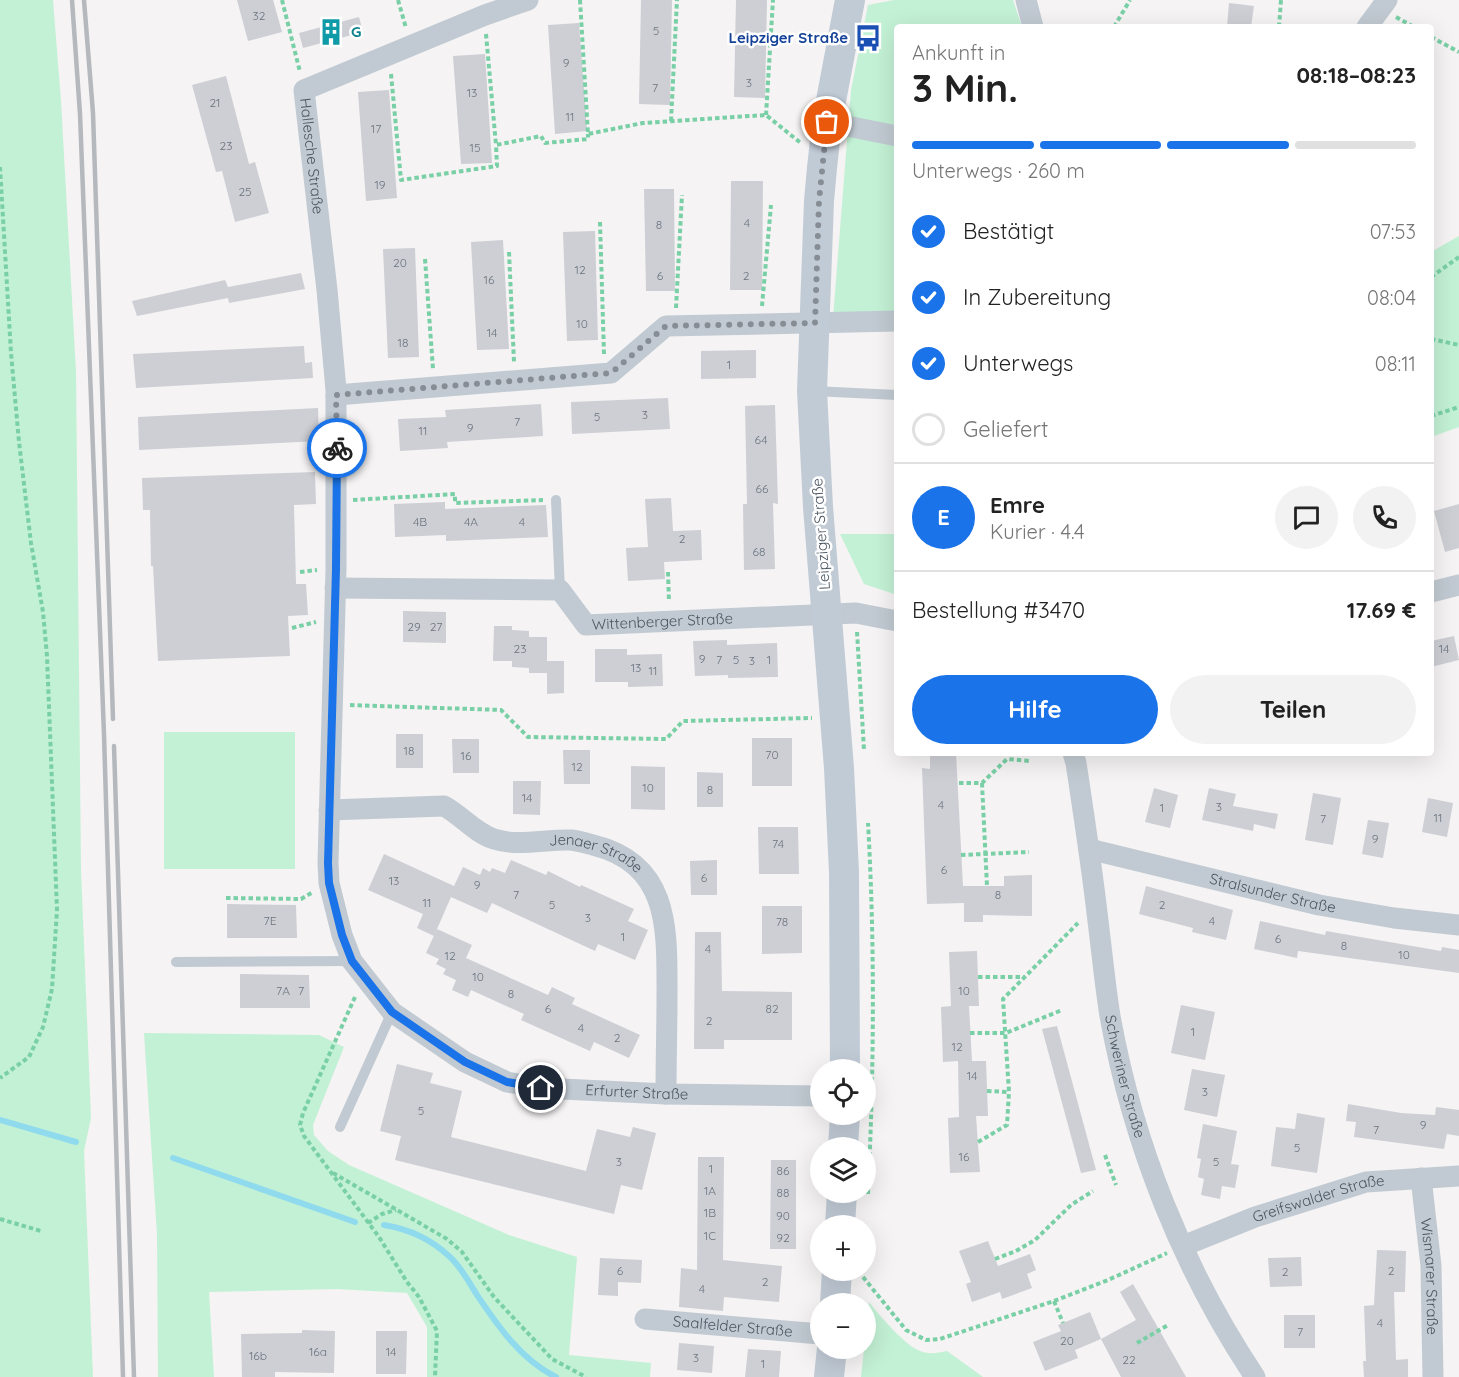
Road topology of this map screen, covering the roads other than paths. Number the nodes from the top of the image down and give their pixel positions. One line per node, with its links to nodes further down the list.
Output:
1 (528, 0): 12 (street, Hallesche Straße)
2 (849, 0): 7 (main road, Leipziger Straße)
3 (1026, 0): 5 (street)
4 (1387, 0): 6 (street)
5 (1033, 24)
6 (1370, 24)
7 (827, 122): 8 (street); 10 (main road, Leipziger Straße)
8 (894, 135)
9 (894, 321): 10 (street)
10 (815, 323): 11 (main road, Leipziger Straße); 12 (street)
11 (812, 391): 13 (lane); 19 (main road, Leipziger Straße)
12 (336, 393): 16 (street, Erfurter Straße)
13 (894, 395)
14 (556, 500): 17 (lane)
15 (1459, 585): 18 (street)
16 (335, 588): 17 (street); 22 (street, Erfurter Straße)
17 (560, 590): 19 (street, Wittenberger Straße)
18 (1434, 591)
19 (827, 614): 20 (street); 28 (main road, Leipziger Straße)
20 (894, 620)
21 (1074, 756): 23 (street, Schweriner Straße)
22 (329, 810): 25 (street, Erfurter Straße); 29 (street, Jenaer Straße)
23 (1089, 849): 24 (street, Stralsunder Straße); 34 (street, Schweriner Straße)
24 (1459, 925)
25 (352, 961): 26 (lane); 27 (street, Erfurter Straße)
26 (176, 962)
27 (392, 1012): 29 (street, Erfurter Straße); 31 (lane)
28 (845, 1059)
29 (666, 1094): 30 (street, Erfurter Straße)
30 (810, 1096)
31 (340, 1128)
32 (1459, 1176): 33 (street, Greifswalder Straße)
33 (1421, 1178): 34 (street, Greifswalder Straße); 40 (street, Wismarer Straße)
34 (1183, 1246): 39 (street, Schweriner Straße)
35 (645, 1319): 36 (street, Saalfelder Straße)
36 (810, 1333)
37 (831, 1359): 38 (main road)
38 (829, 1377)
39 (1255, 1377)
40 (1434, 1377)

